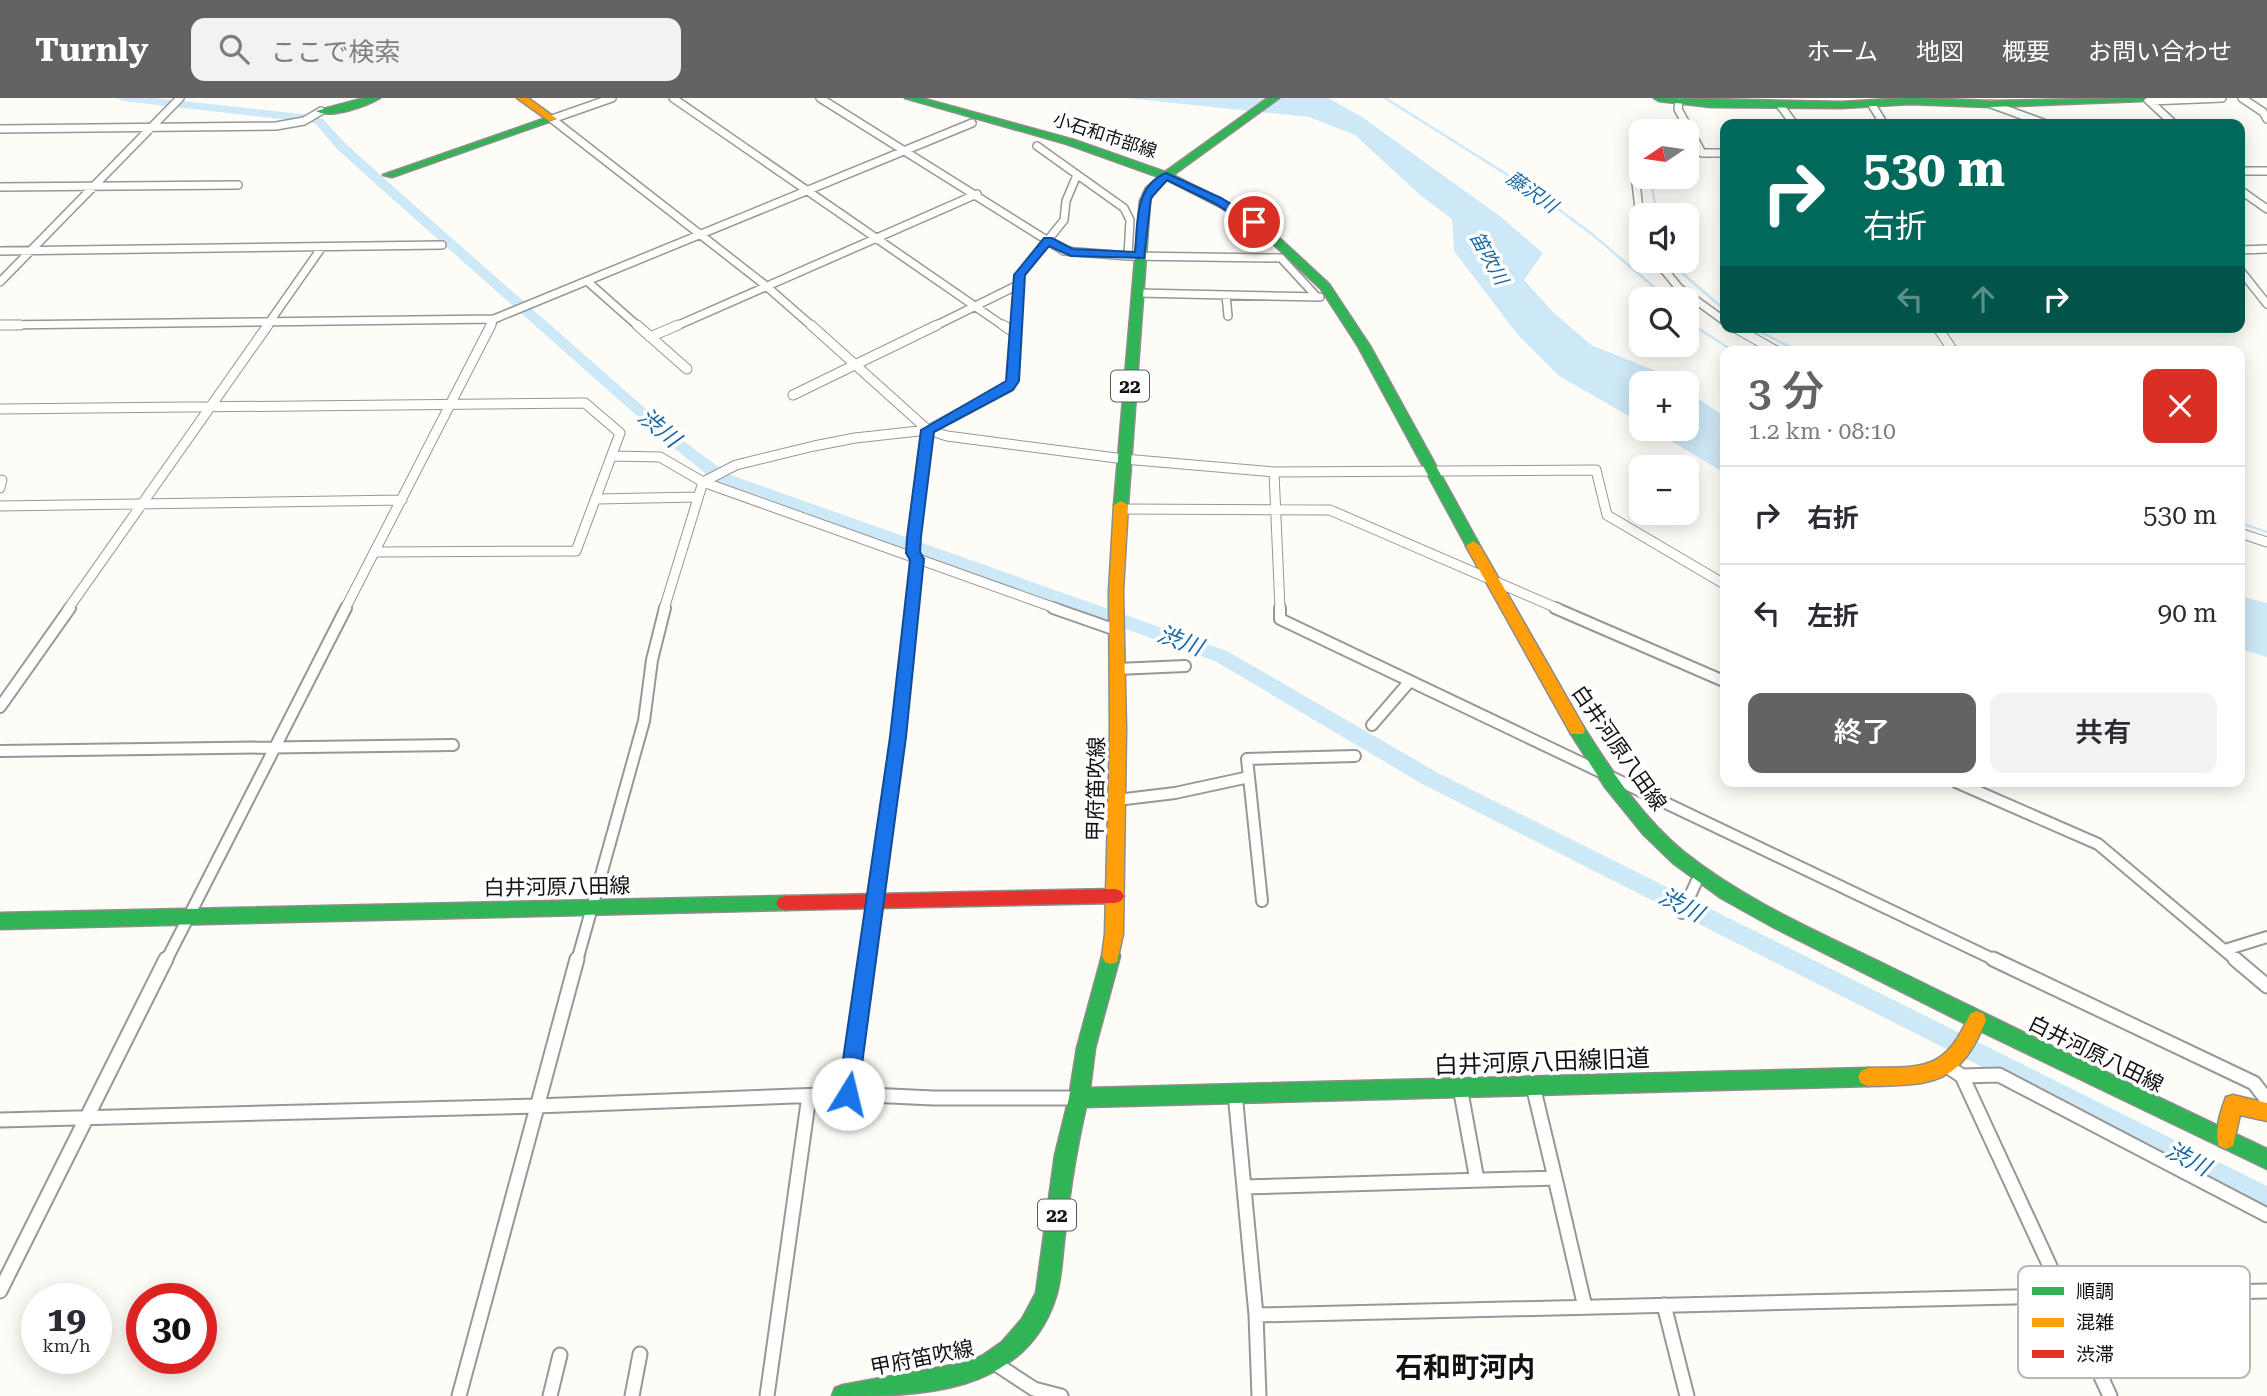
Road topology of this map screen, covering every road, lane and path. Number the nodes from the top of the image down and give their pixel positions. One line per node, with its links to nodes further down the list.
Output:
1 (375, 98): 19 (main road)
2 (522, 98): 20 (main road)
3 (612, 98): 20 (street)
4 (673, 98): 39 (street)
5 (820, 98): 29 (street)
6 (910, 98): 33 (main road, 小石和市部線)
7 (1274, 98): 33 (main road, 甲府笛吹線 / 22)
8 (2222, 98): 11 (street)
9 (2242, 98): 24 (street)
10 (179, 99): 26 (street)
11 (2146, 99): 13 (main road); 23 (street)
12 (1670, 100): 14 (main road); 30 (street)
13 (2088, 100): 18 (main road)
14 (1737, 101): 15 (main road)
15 (1788, 102): 16 (main road); 21 (street)
16 (1815, 102): 17 (main road)
17 (1882, 102): 18 (main road)
18 (1991, 104): 22 (street)
19 (321, 108): 26 (street)
20 (552, 119): 34 (main road); 43 (street)
21 (1793, 119)
22 (2032, 119)
23 (2168, 119)
24 (2267, 120)
25 (972, 124): 29 (street)
26 (150, 127): 27 (street); 37 (street)
27 (0, 129)
28 (1037, 146): 35 (street)
29 (905, 150): 39 (street); 40 (street)
30 (1720, 153)
31 (2245, 171): 32 (street)
32 (2267, 171)
33 (1169, 174): 52 (main road, 甲府笛吹線 / 22); 61 (main road, 白井河原八田線)
34 (388, 175)
35 (1077, 175): 45 (street); 52 (street)
36 (238, 185): 37 (street)
37 (93, 186): 38 (street); 51 (street)
38 (0, 187)
39 (807, 190): 43 (street); 44 (street)
40 (976, 194): 44 (street); 45 (street)
41 (2245, 196): 42 (street)
42 (2267, 209)
43 (702, 233): 55 (street); 57 (street)
44 (877, 236): 57 (street); 64 (street)
45 (1048, 241): 52 (street); 58 (street)
46 (442, 245): 47 (street)
47 (321, 247): 51 (street); 68 (street)
48 (2267, 249): 49 (street)
49 (2245, 250)
50 (0, 251): 51 (street)
51 (30, 251): 56 (street)
52 (1134, 256): 59 (main road, 甲府笛吹線 / 22); 62 (street)
53 (1664, 273): 66 (street)
54 (2245, 276): 63 (street)
55 (587, 281): 67 (street); 72 (street)
56 (0, 282)
57 (765, 285): 72 (street); 74 (street)
58 (1018, 285): 64 (street); 71 (street)
59 (1138, 293): 60 (street); 82 (main road, 甲府笛吹線 / 22)
60 (1226, 295): 62 (street); 65 (street)
61 (1334, 296): 62 (street); 83 (main road, 白井河原八田線)
62 (1317, 297)
63 (2267, 304)
64 (977, 305): 71 (street); 74 (street)
65 (1228, 316)
66 (1720, 318)
67 (494, 319): 68 (street); 77 (street)
68 (267, 322): 69 (street); 78 (street)
69 (0, 325)
70 (1745, 333): 73 (street)
71 (1016, 334): 80 (street)
72 (650, 337): 75 (street)
73 (1767, 346)
74 (858, 364): 76 (street); 80 (street)
75 (687, 369)
76 (793, 395)
77 (449, 404): 78 (street); 81 (street); 88 (street)
78 (208, 407): 79 (street); 89 (street)
79 (0, 409)
80 (928, 430): 82 (street); 85 (street); 96 (street)
81 (613, 456): 85 (street); 87 (street)
82 (1124, 459): 84 (street); 91 (main road, 甲府笛吹線 / 22)
83 (1433, 470): 84 (street); 97 (main road, 白井河原八田線); 98 (street)
84 (1274, 472): 92 (street)
85 (707, 480): 86 (street); 96 (street)
86 (698, 497): 87 (street); 118 (street)
87 (597, 499): 95 (street)
88 (402, 500): 89 (street); 95 (street)
89 (141, 505): 90 (street); 104 (street)
90 (0, 506)
91 (1121, 509): 92 (street); 99 (main road, 甲府笛吹線 / 22)
92 (1275, 509): 97 (street); 103 (street)
93 (2245, 535): 94 (street)
94 (2267, 542)
95 (376, 552): 107 (street)
96 (915, 556): 99 (street); 116 (street)
97 (1492, 580): 102 (street); 110 (main road, 白井河原八田線)
98 (1720, 581)
99 (1116, 628): 101 (main road, 甲府笛吹線 / 22)
100 (1185, 666): 101 (street)
101 (1117, 669): 113 (main road, 甲府笛吹線 / 22)
102 (1720, 679)
103 (1409, 681): 105 (street); 110 (street)
104 (0, 707)
105 (1372, 725)
106 (453, 745): 107 (street)
107 (275, 747): 108 (street); 120 (street)
108 (0, 751)
109 (1355, 756): 111 (street)
110 (1606, 774): 114 (main road, 白井河原八田線); 134 (street)
111 (1250, 777): 113 (street); 117 (street)
112 (1967, 787): 123 (street)
113 (1117, 800): 115 (main road, 甲府笛吹線 / 22)
114 (1700, 874): 119 (street); 125 (main road, 白井河原八田線)
115 (1115, 896): 116 (main road, 白井河原八田線); 133 (main road, 甲府笛吹線 / 22)
116 (876, 901): 118 (main road, 白井河原八田線); 131 (street)
117 (1262, 901)
118 (594, 907): 120 (main road, 白井河原八田線); 135 (street)
119 (1682, 913)
120 (189, 916): 121 (main road, 白井河原八田線); 137 (street)
121 (0, 920)
122 (2267, 937): 123 (street)
123 (2225, 950): 124 (street)
124 (2267, 986)
125 (1978, 1020): 126 (main road); 139 (main road, 白井河原八田線)
126 (1951, 1063): 127 (street); 128 (main road, 白井河原八田線旧道)
127 (1962, 1076): 144 (street); 145 (street)
128 (1532, 1086): 129 (main road, 白井河原八田線旧道); 141 (street)
129 (1460, 1087): 130 (main road, 白井河原八田線旧道); 142 (street)
130 (1235, 1093): 133 (main road, 白井河原八田線旧道); 143 (street)
131 (848, 1094): 132 (street); 133 (street)
132 (810, 1096): 135 (street); 158 (street)
133 (1079, 1098): 153 (main road, 甲府笛吹線 / 22)
134 (2267, 1100)
135 (537, 1106): 137 (street); 155 (street)
136 (2267, 1112): 139 (main road)
137 (86, 1118): 138 (street); 146 (street)
138 (0, 1120)
139 (2226, 1139): 140 (main road, 白井河原八田線)
140 (2267, 1159)
141 (1555, 1178): 142 (street); 149 (street)
142 (1477, 1180): 143 (street)
143 (1244, 1187): 150 (street)
144 (2267, 1215)
145 (2050, 1266)
146 (0, 1291)
147 (2018, 1297): 148 (street)
148 (1664, 1306): 149 (street); 162 (street)
149 (1585, 1307): 150 (street)
150 (1256, 1315): 161 (street)
151 (640, 1354): 157 (street)
152 (560, 1355): 156 (street)
153 (996, 1364): 159 (main road, 甲府笛吹線 / 22); 160 (street)
154 (2102, 1378): 163 (street)
155 (459, 1396)
156 (550, 1396)
157 (632, 1396)
158 (767, 1396)
159 (843, 1396)
160 (1061, 1396)
161 (1259, 1396)
162 (1687, 1396)
163 (2110, 1396)

